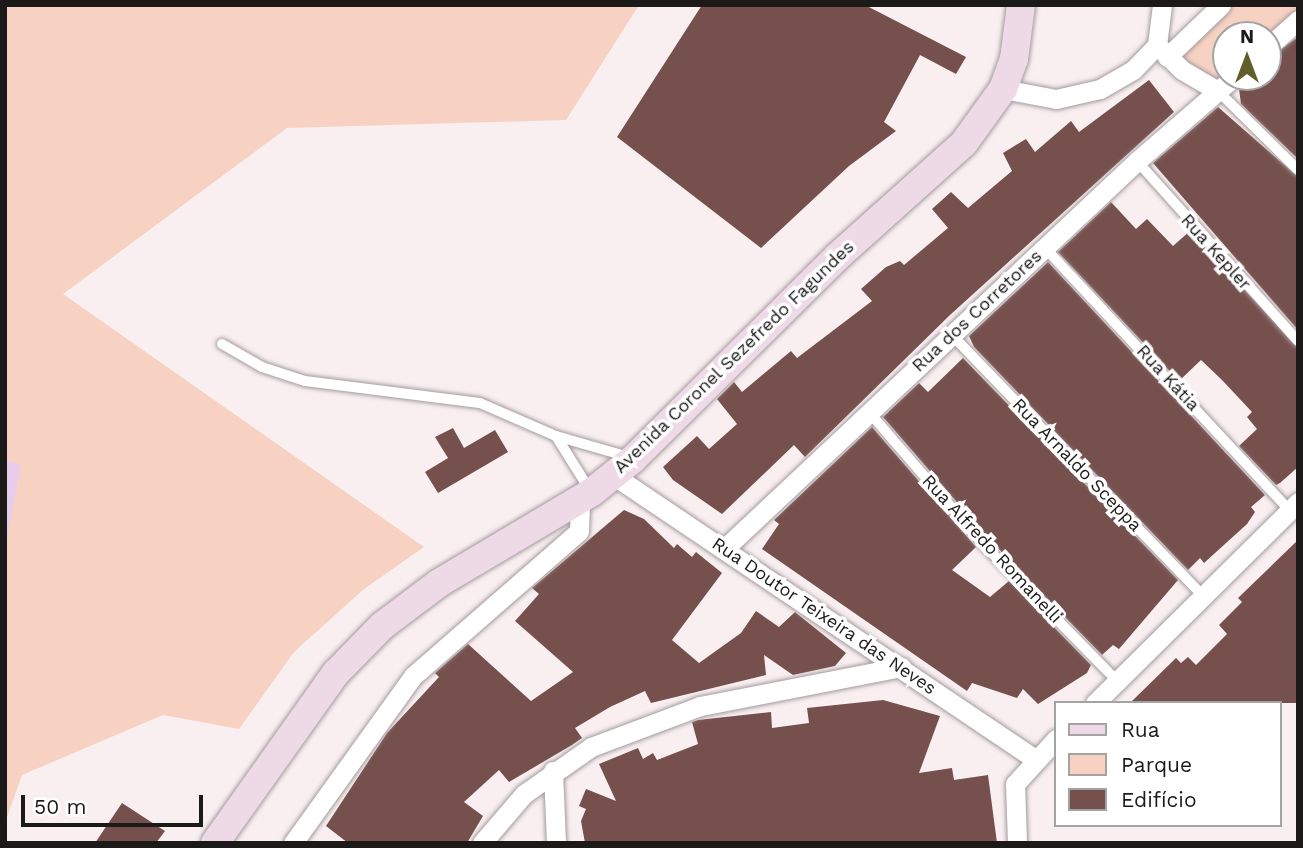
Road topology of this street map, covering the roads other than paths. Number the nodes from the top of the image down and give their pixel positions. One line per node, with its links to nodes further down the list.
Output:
1 (1021, 5): 8 (main road, Avenida Coronel Sezefredo Fagundes)
2 (1161, 5): 6 (street)
3 (1221, 5): 6 (street)
4 (1298, 20): 5 (street)
5 (1282, 34)
6 (1162, 51): 7 (street); 8 (street)
7 (1212, 87)
8 (1003, 89): 18 (main road, Avenida Coronel Sezefredo Fagundes)
9 (1218, 91): 10 (street, Rua dos Corretores); 11 (lane)
10 (1137, 161): 12 (street, Rua dos Corretores); 14 (lane, Rua Kepler)
11 (1298, 170)
12 (1045, 248): 13 (street, Rua dos Corretores); 19 (lane, Rua Kátia)
13 (951, 334): 16 (street, Rua dos Corretores); 21 (lane, Rua Arnaldo Sceppa)
14 (1298, 341)
15 (222, 344): 17 (lane)
16 (869, 412): 20 (street, Rua dos Corretores); 23 (lane, Rua Alfredo Romanelli)
17 (556, 436): 18 (lane); 18 (lane)
18 (604, 481): 20 (street, Rua Doutor Teixeira das Neves); 28 (main road, Avenida Coronel Sezefredo Fagundes); 29 (street)
19 (1294, 506): 21 (street)
20 (724, 549): 22 (street, Rua Doutor Teixeira das Neves)
21 (1203, 596): 23 (street)
22 (901, 667): 26 (street, Rua Doutor Teixeira das Neves); 27 (street)
23 (1118, 682): 24 (street)
24 (1097, 701)
25 (1054, 741): 26 (street)
26 (1035, 759): 32 (street)
27 (553, 771): 30 (street); 31 (street)
28 (215, 843)
29 (293, 843)
30 (482, 843)
31 (556, 843)
32 (1017, 843)

